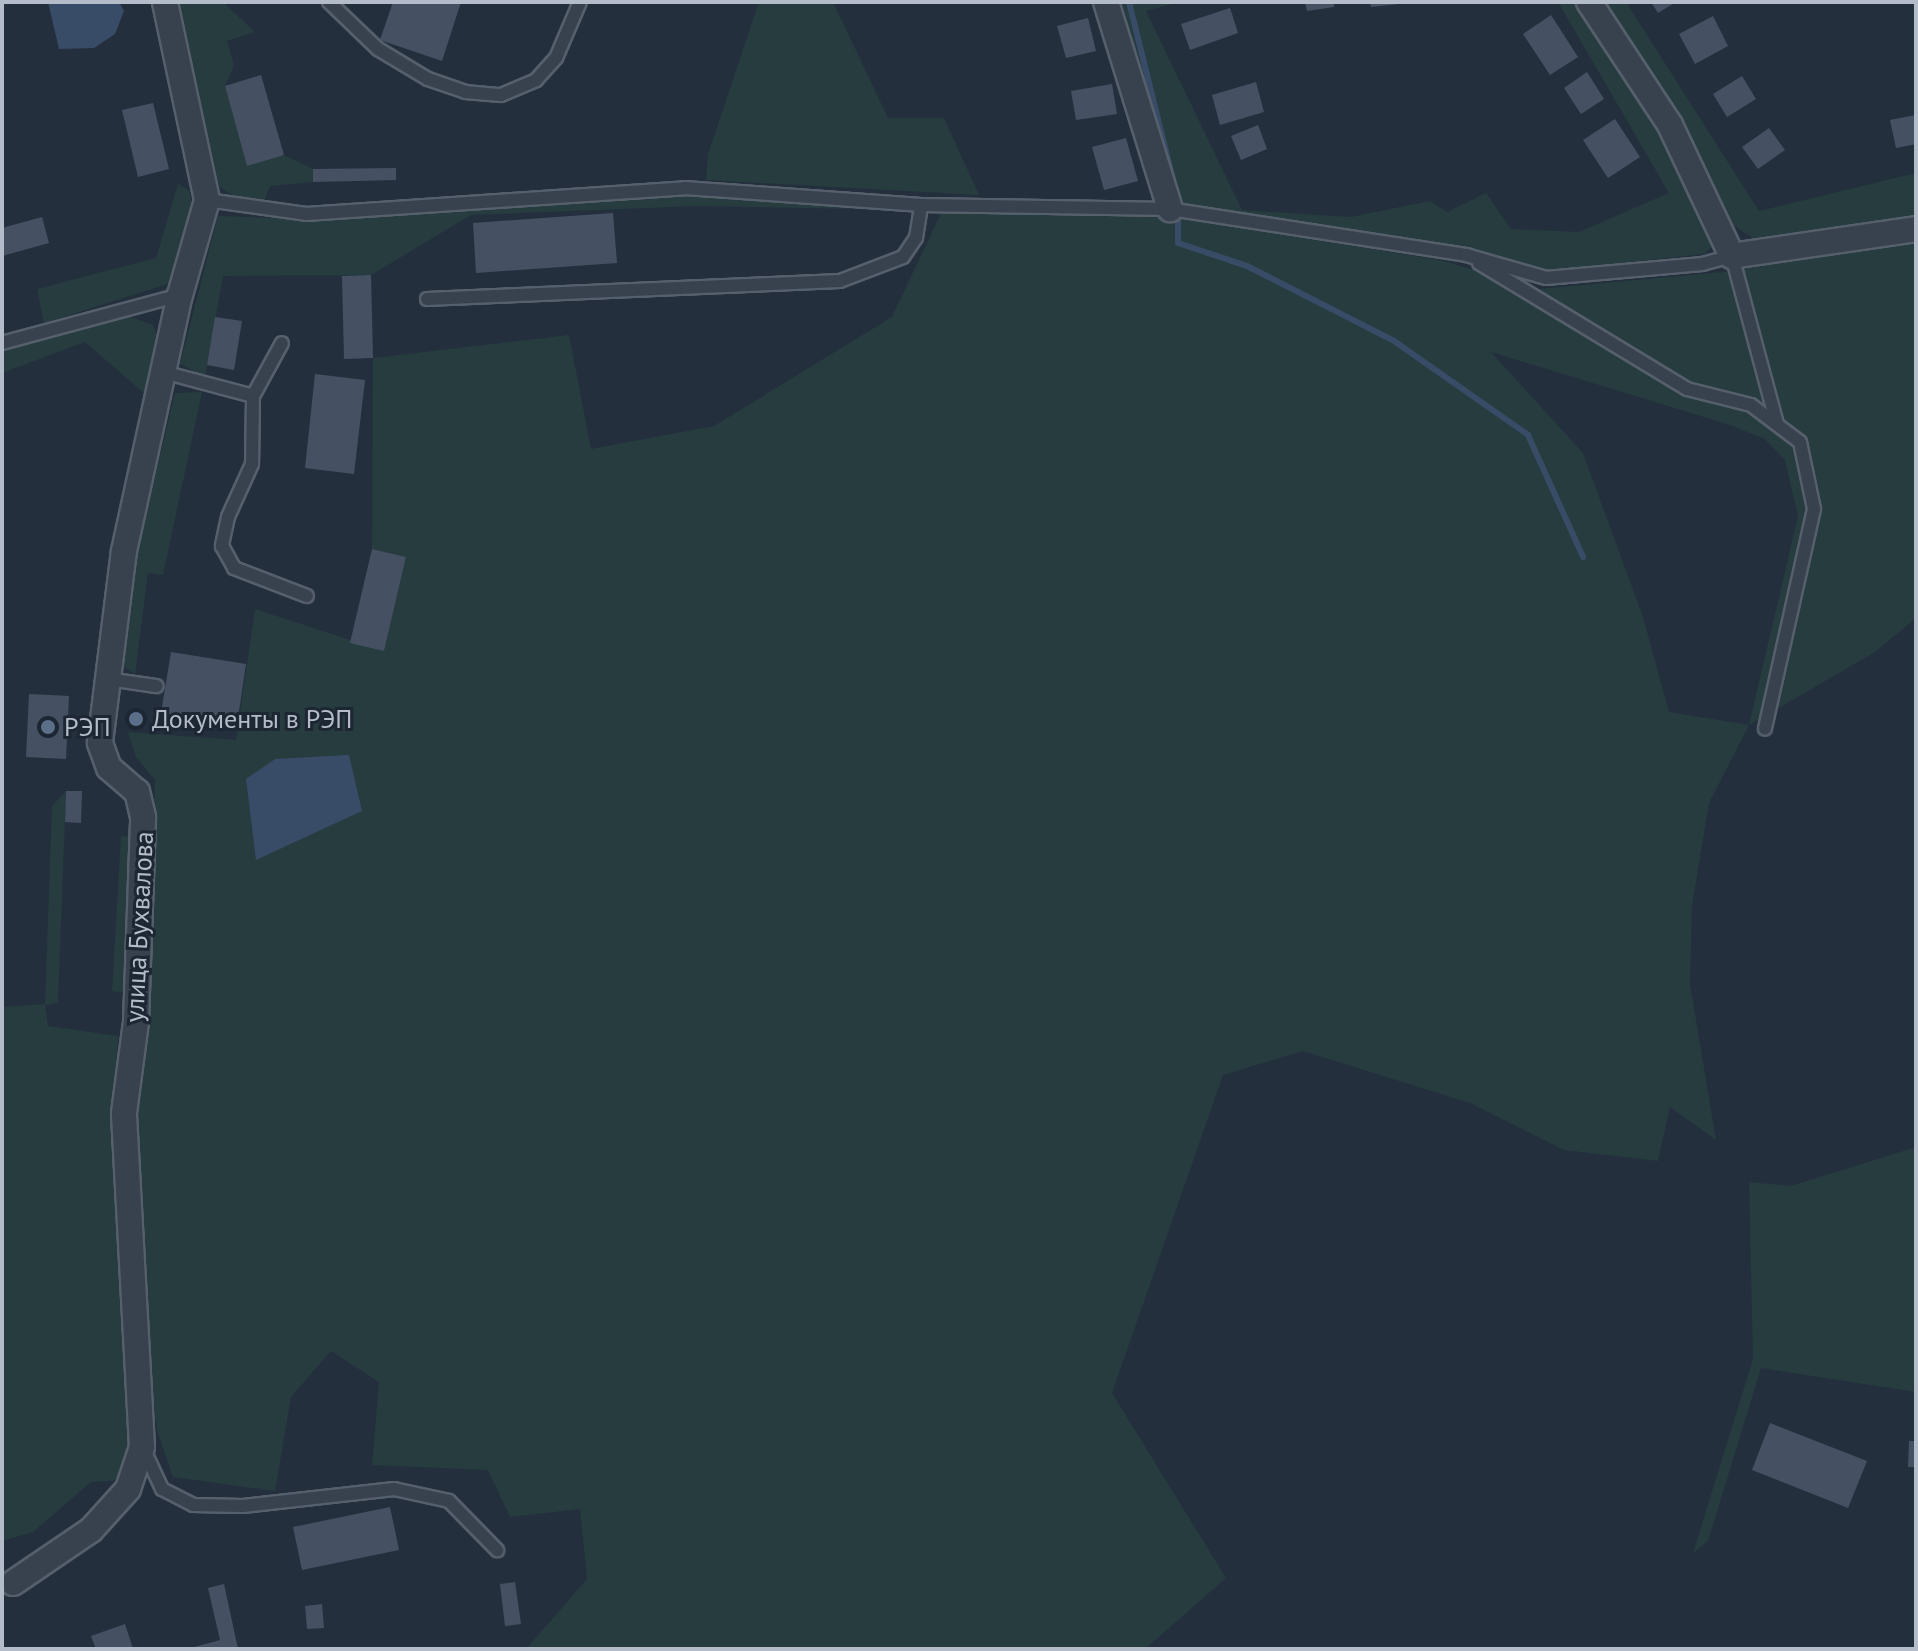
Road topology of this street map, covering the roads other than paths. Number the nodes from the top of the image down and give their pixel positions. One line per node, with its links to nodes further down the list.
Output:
1 (165, 2): 6 (street, улица Бухвалова)
2 (329, 2): 3 (lane)
3 (580, 2)
4 (1106, 2): 8 (street)
5 (1589, 2): 11 (street)
6 (207, 200): 7 (lane); 12 (street, улица Бухвалова)
7 (921, 205): 8 (lane); 13 (lane)
8 (1170, 209): 10 (lane)
9 (1916, 229): 11 (street)
10 (1466, 255): 11 (lane); 18 (lane)
11 (1732, 256): 18 (lane)
12 (180, 295): 14 (lane); 16 (street, улица Бухвалова)
13 (427, 299)
14 (2, 343)
15 (282, 343): 17 (lane)
16 (163, 372): 17 (lane); 20 (street, улица Бухвалова)
17 (253, 396): 19 (lane)
18 (1777, 424): 22 (lane)
19 (307, 596)
20 (108, 679): 21 (lane); 23 (street, улица Бухвалова)
21 (156, 686)
22 (1765, 729)
23 (142, 1447): 24 (lane); 25 (street, улица Бухвалова)
24 (497, 1550)
25 (13, 1583)

